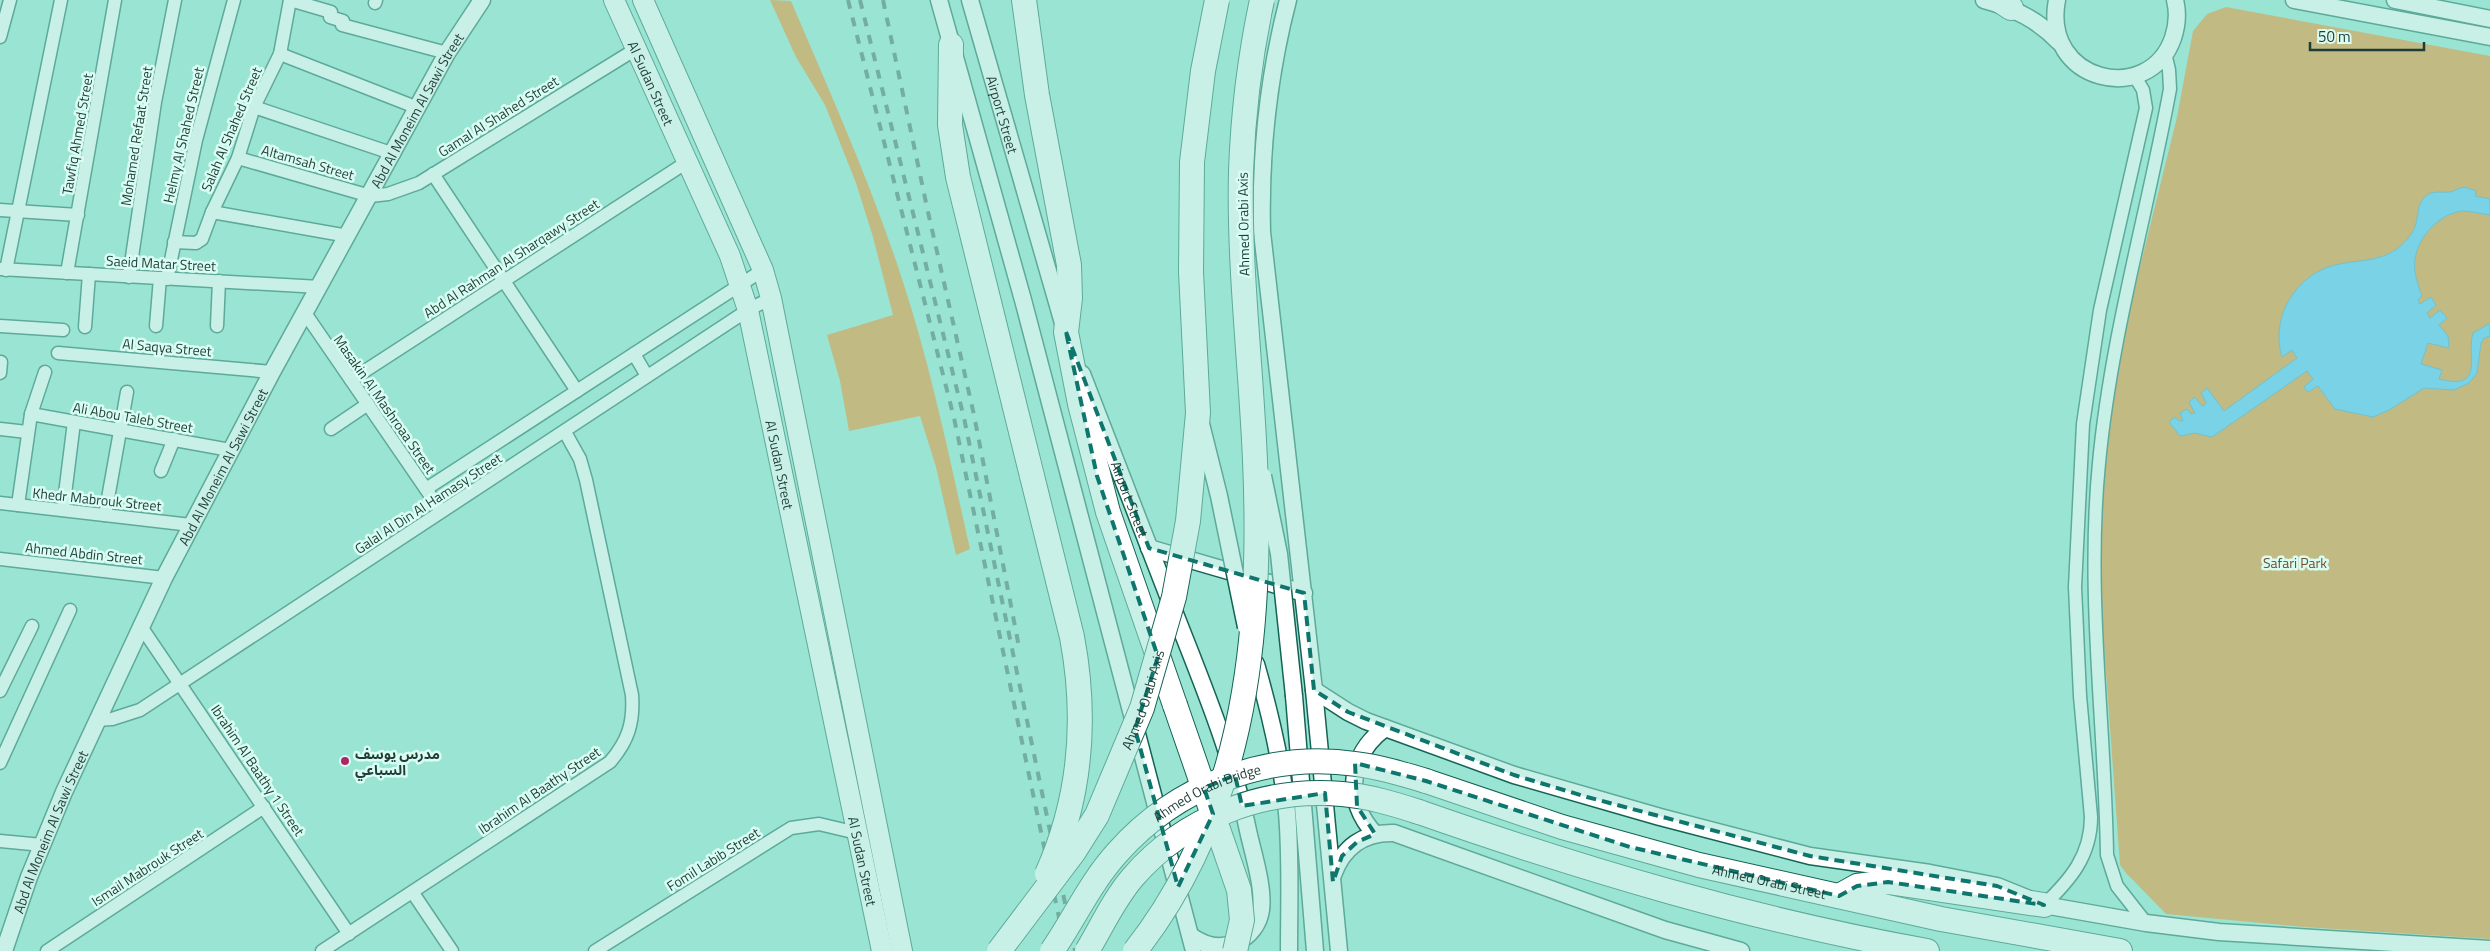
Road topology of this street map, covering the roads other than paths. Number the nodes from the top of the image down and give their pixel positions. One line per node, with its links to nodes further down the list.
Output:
1 (10, 0): 26 (street)
2 (61, 0): 43 (street)
3 (114, 0): 45 (street, Tawfiq Ahmed Street)
4 (175, 0): 52 (street, Mohamed Refaat Street)
5 (234, 0): 47 (street, Helmy Al Shahed Street)
6 (290, 0): 31 (street); 33 (street, Salah Al Shahed Street)
7 (482, 0): 31 (street, Abd Al Moneim Al Sawi Street)
8 (614, 0): 24 (main road, Al Sudan Street)
9 (939, 0): 29 (street, Airport Street)
10 (970, 0): 68 (street, Airport Street)
11 (1024, 0): 68 (highway)
12 (1209, 0): 25 (highway)
13 (1217, 0): 25 (highway, Ahmed Orabi Axis, bridge)
14 (1262, 0): 87 (highway, Ahmed Orabi Axis, bridge)
15 (1288, 0): 100 (street)
16 (1984, 0): 21 (street)
17 (2057, 0): 28 (street)
18 (2174, 0): 32 (street)
19 (2294, 0): 27 (street)
20 (2403, 1): 23 (street)
21 (2004, 4): 28 (street)
22 (646, 5): 24 (main road); 49 (main road, Al Sudan Street)
23 (2490, 19)
24 (624, 21): 30 (main road, Al Sudan Street)
25 (1211, 26): 78 (highway, Ahmed Orabi Axis, bridge)
26 (0, 37)
27 (2490, 37)
28 (2059, 42): 34 (street)
29 (951, 45): 120 (highway, bridge); 125 (street, Airport Street)
30 (636, 49): 39 (main road, Al Sudan Street); 40 (street, Gamal Al Shahed Street)
31 (447, 53): 36 (street, Abd Al Moneim Al Sawi Street)
32 (2165, 53): 34 (street); 62 (street)
33 (280, 54): 35 (street, Salah Al Shahed Street); 36 (street)
34 (2134, 75): 60 (street)
35 (254, 107): 37 (street); 38 (street, Salah Al Shahed Street)
36 (418, 108): 37 (street, Abd Al Moneim Al Sawi Street)
37 (394, 154): 41 (street, Abd Al Moneim Al Sawi Street)
38 (238, 158): 41 (street, Altamsah Street); 44 (street, Salah Al Shahed Street)
39 (688, 162): 55 (street, Abd Al Rahman Al Sharqawy Street); 56 (main road, Al Sudan Street)
40 (433, 174): 41 (street, Gamal Al Shahed Street); 55 (street)
41 (370, 196): 46 (street, Abd Al Moneim Al Sawi Street)
42 (0, 210): 43 (street)
43 (17, 211): 45 (street); 48 (street)
44 (212, 212): 46 (street); 47 (street, Salah Al Shahed Street)
45 (78, 215): 50 (street, Tawfiq Ahmed Street)
46 (348, 236): 57 (street, Abd Al Moneim Al Sawi Street)
47 (174, 242): 53 (street, Helmy Al Shahed Street)
48 (3, 269): 50 (street, Saeid Matar Street)
49 (763, 270): 56 (street, Galal Al Din Al Hamasy Street); 58 (main road, Al Sudan Street)
50 (66, 273): 51 (street, Saeid Matar Street)
51 (89, 274): 52 (street, Saeid Matar Street); 66 (street)
52 (129, 277): 53 (street, Saeid Matar Street)
53 (163, 278): 54 (street, Saeid Matar Street); 64 (street, Helmy Al Shahed Street)
54 (220, 281): 57 (street, Saeid Matar Street); 65 (street)
55 (504, 281): 74 (street, Abd Al Rahman Al Sharqawy Street); 75 (street)
56 (740, 284): 59 (main road, Al Sudan Street); 70 (street, Galal Al Din Al Hamasy Street)
57 (320, 286): 61 (street, Abd Al Moneim Al Sawi Street)
58 (771, 298): 59 (street, Galal Al Din Al Hamasy Street); 132 (main road, Al Sudan Street)
59 (748, 310): 73 (street, Galal Al Din Al Hamasy Street); 112 (main road, Al Sudan Street)
60 (2100, 310): 62 (street); 119 (street)
61 (305, 313): 72 (street, Abd Al Moneim Al Sawi Street); 74 (street, Masakin Al Mashroaa Street)
62 (2121, 314): 121 (street)
63 (0, 326): 67 (street)
64 (156, 326)
65 (217, 326)
66 (85, 327)
67 (63, 330)
68 (1066, 332): 97 (street, Airport Street); 137 (highway, bridge)
69 (58, 353): 72 (street, Al Saqya Street)
70 (634, 354): 73 (street); 75 (street, Galal Al Din Al Hamasy Street)
71 (45, 372): 79 (street)
72 (272, 372): 88 (street, Abd Al Moneim Al Sawi Street)
73 (647, 376): 85 (street, Galal Al Din Al Hamasy Street)
74 (351, 380): 77 (street, Masakin Al Mashroaa Street)
75 (577, 391): 90 (street, Galal Al Din Al Hamasy Street)
76 (127, 392): 83 (street)
77 (368, 404): 82 (street); 90 (street, Masakin Al Mashroaa Street)
78 (1198, 412): 120 (highway, Ahmed Orabi Axis, bridge); 138 (street, Ahmed Orabi Axis, bridge)
79 (31, 414): 80 (street, Ali Abou Taleb Street); 84 (street)
80 (74, 422): 83 (street, Ali Abou Taleb Street); 93 (street)
81 (0, 429): 84 (street)
82 (331, 429)
83 (121, 430): 86 (street, Ali Abou Taleb Street); 95 (street)
84 (27, 432): 92 (street)
85 (565, 432): 94 (street, Galal Al Din Al Hamasy Street); 117 (street, Ibrahim Al Baathy Street)
86 (174, 439): 88 (street, Ali Abou Taleb Street); 89 (street)
87 (1254, 449): 136 (highway, Ahmed Orabi Axis, bridge); 139 (street, Ahmed Orabi Axis, bridge)
88 (230, 450): 96 (street, Abd Al Moneim Al Sawi Street)
89 (161, 471)
90 (426, 489): 94 (street, Masakin Al Mashroaa Street)
91 (0, 503): 92 (street, Khedr Mabrouk Street)
92 (18, 505): 93 (street, Khedr Mabrouk Street)
93 (63, 510): 95 (street, Khedr Mabrouk Street)
94 (441, 511): 104 (street, Galal Al Din Al Hamasy Street)
95 (105, 515): 96 (street, Khedr Mabrouk Street)
96 (191, 525): 99 (street, Abd Al Moneim Al Sawi Street)
97 (1149, 548): 100 (street); 125 (street, Airport Street)
98 (0, 559): 99 (street, Ahmed Abdin Street)
99 (164, 578): 102 (street, Abd Al Moneim Al Sawi Street)
100 (1304, 593): 105 (street)
101 (70, 610): 109 (street)
102 (140, 625): 104 (street, Ibrahim Al Baathy 1 Street); 107 (street, Abd Al Moneim Al Sawi Street)
103 (32, 626): 106 (street)
104 (181, 682): 107 (street, Galal Al Din Al Hamasy Street); 111 (street, Ibrahim Al Baathy 1 Street)
105 (1314, 690): 108 (street); 116 (street)
106 (0, 691)
107 (96, 720): 115 (street, Abd Al Moneim Al Sawi Street)
108 (1385, 728): 113 (street); 119 (street)
109 (0, 763)
110 (1426, 781): 118 (highway, Ahmed Orabi Street); 134 (highway, Ahmed Orabi Bridge, bridge)
111 (264, 807): 123 (street, Ibrahim Al Baathy 1 Street); 127 (street, Ismail Mabrouk Street)
112 (857, 833): 130 (street, Fomil Labib Street); 131 (main road, Al Sudan Street)
113 (1375, 834): 116 (street); 141 (street)
114 (0, 841): 115 (street)
115 (42, 845): 124 (street, Abd Al Moneim Al Sawi Street)
116 (1333, 882): 140 (street)
117 (413, 893): 123 (street, Ibrahim Al Baathy Street); 129 (street)
118 (1839, 896): 119 (highway); 144 (highway, Ahmed Orabi Street)
119 (2044, 904): 121 (street)
120 (1032, 907): 133 (highway, Ahmed Orabi Axis, bridge)
121 (2146, 923): 126 (street)
122 (1800, 926): 135 (highway, Ahmed Orabi Bridge, bridge); 142 (highway); 143 (highway)
123 (349, 934): 128 (street, Ibrahim Al Baathy Street)
124 (4, 944)
125 (1193, 944)
126 (2490, 949)
127 (47, 951)
128 (322, 951)
129 (452, 951)
130 (595, 951)
131 (882, 951)
132 (902, 951)
133 (999, 951)
134 (1052, 951)
135 (1087, 951)
136 (1135, 951)
137 (1236, 951)
138 (1289, 951)
139 (1315, 951)
140 (1339, 951)
141 (1741, 951)
142 (1850, 951)
143 (1927, 951)
144 (2120, 951)

